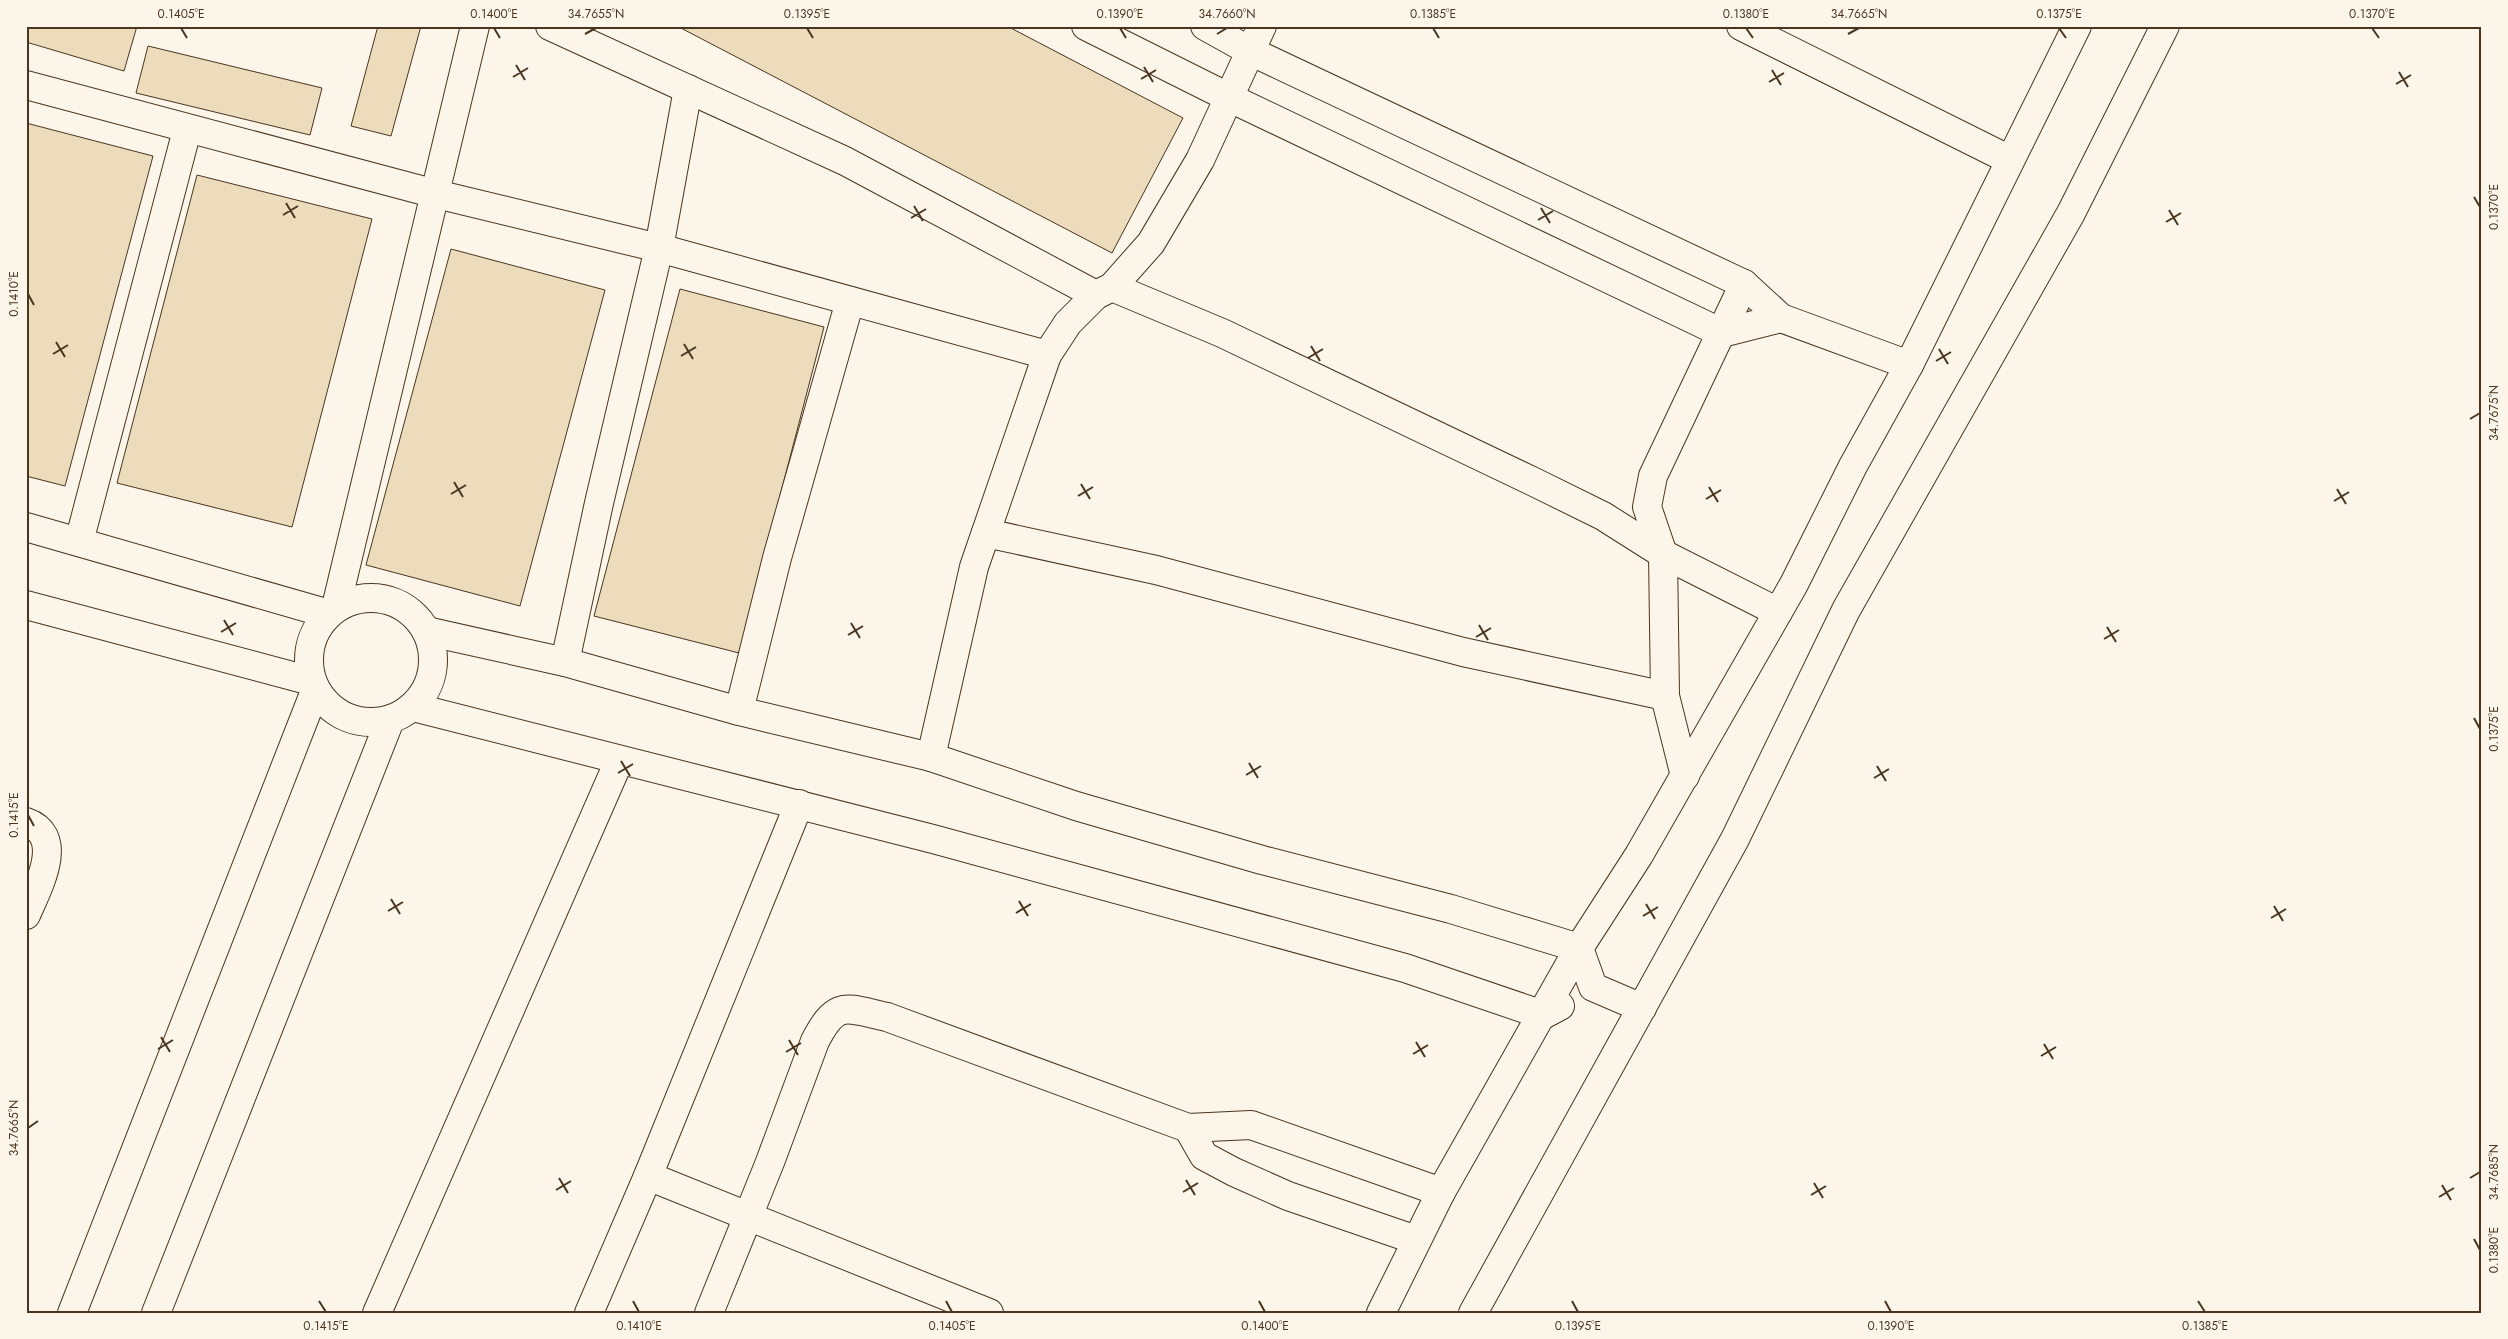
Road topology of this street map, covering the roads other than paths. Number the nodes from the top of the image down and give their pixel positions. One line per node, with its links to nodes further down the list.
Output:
1 (474, 26): 15 (street)
2 (550, 26): 11 (street)
3 (1086, 26): 12 (street)
4 (1204, 26): 9 (street)
5 (1262, 26): 9 (street)
6 (1741, 26): 14 (street)
7 (2077, 26): 14 (street)
8 (2165, 26): 45 (street)
9 (1250, 51): 12 (street); 17 (street)
10 (26, 85): 13 (street)
11 (688, 89): 16 (street); 18 (street)
12 (1230, 98): 18 (street); 21 (street)
13 (187, 130): 15 (street); 26 (street)
14 (2010, 160): 23 (street)
15 (436, 194): 16 (street); 29 (street)
16 (659, 248): 19 (street); 32 (street)
17 (1744, 284): 20 (street); 21 (street)
18 (1104, 291): 22 (street); 27 (street)
19 (850, 300): 22 (street); 35 (street)
20 (1780, 318): 21 (street); 23 (street)
21 (1722, 333): 27 (street)
22 (1047, 355): 25 (street)
23 (1909, 364): 30 (street)
24 (26, 527): 26 (street)
25 (986, 533): 34 (street); 37 (street)
26 (79, 542): 29 (street)
27 (1663, 554): 30 (street); 34 (street)
28 (26, 605): 33 (street)
29 (332, 610): 31 (street); 33 (street)
30 (1778, 612): 39 (street)
31 (426, 631): 32 (street); 36 (street)
32 (565, 662): 35 (street)
33 (313, 686): 36 (street); 53 (street)
34 (1665, 696): 39 (street)
35 (739, 711): 37 (street)
36 (401, 713): 38 (street); 54 (street)
37 (931, 757): 43 (street)
38 (619, 761): 40 (street); 55 (street)
39 (1685, 776): 43 (street)
40 (799, 804): 46 (street); 48 (street)
41 (26, 822): 42 (street)
42 (26, 915)
43 (1579, 948): 44 (street); 46 (street)
44 (1593, 987): 45 (street); 46 (street)
45 (1642, 1008): 60 (street)
46 (1543, 1015): 49 (street)
47 (1188, 1128): 49 (street); 50 (street); 51 (street)
48 (648, 1176): 50 (street); 56 (street)
49 (1441, 1192): 51 (street)
50 (748, 1216): 52 (street); 57 (street)
51 (1416, 1240): 59 (street)
52 (952, 1306): 58 (street)
53 (72, 1313)
54 (156, 1313)
55 (377, 1313)
56 (589, 1313)
57 (709, 1313)
58 (989, 1313)
59 (1381, 1313)
60 (1473, 1313)

